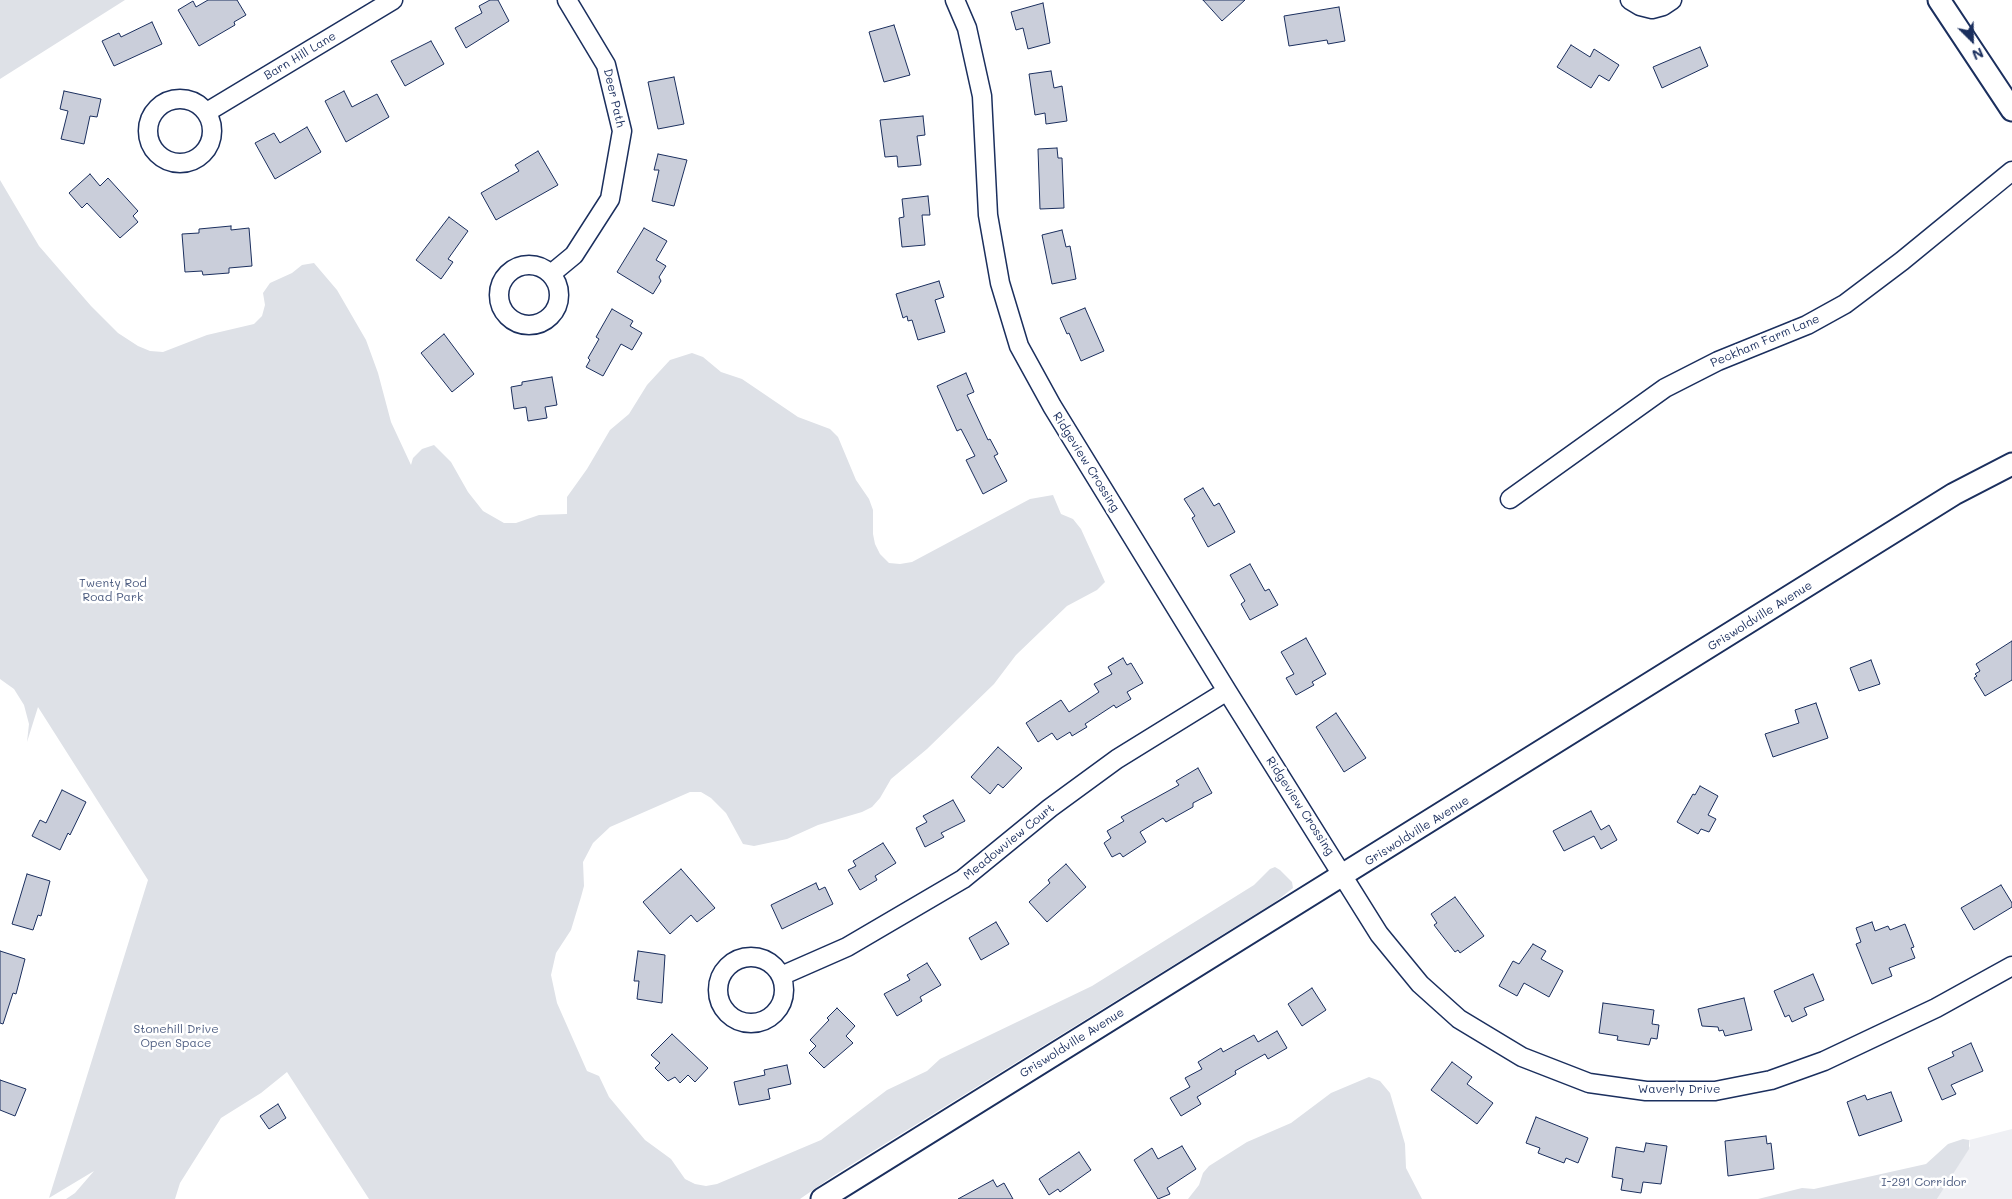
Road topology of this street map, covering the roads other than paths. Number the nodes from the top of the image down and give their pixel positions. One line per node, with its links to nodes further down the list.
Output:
1 (393, 0): 8 (street, Barn Hill Lane)
2 (567, 0): 10 (street, Deer Path)
3 (955, 0): 13 (street, Ridgeview Crossing)
4 (1630, 0): 5 (street)
5 (1672, 0)
6 (1939, 0): 7 (street)
7 (2012, 110)
8 (207, 112)
9 (2012, 171): 12 (street, Peckham Farm Lane)
10 (552, 274)
11 (2012, 464): 14 (street, Griswoldville Avenue)
12 (1510, 499)
13 (1227, 691): 14 (street, Ridgeview Crossing); 16 (street, Meadowview Court)
14 (1344, 876): 15 (street, Waverly Drive); 17 (street, Griswoldville Avenue)
15 (2012, 966)
16 (781, 976)
17 (822, 1199)

